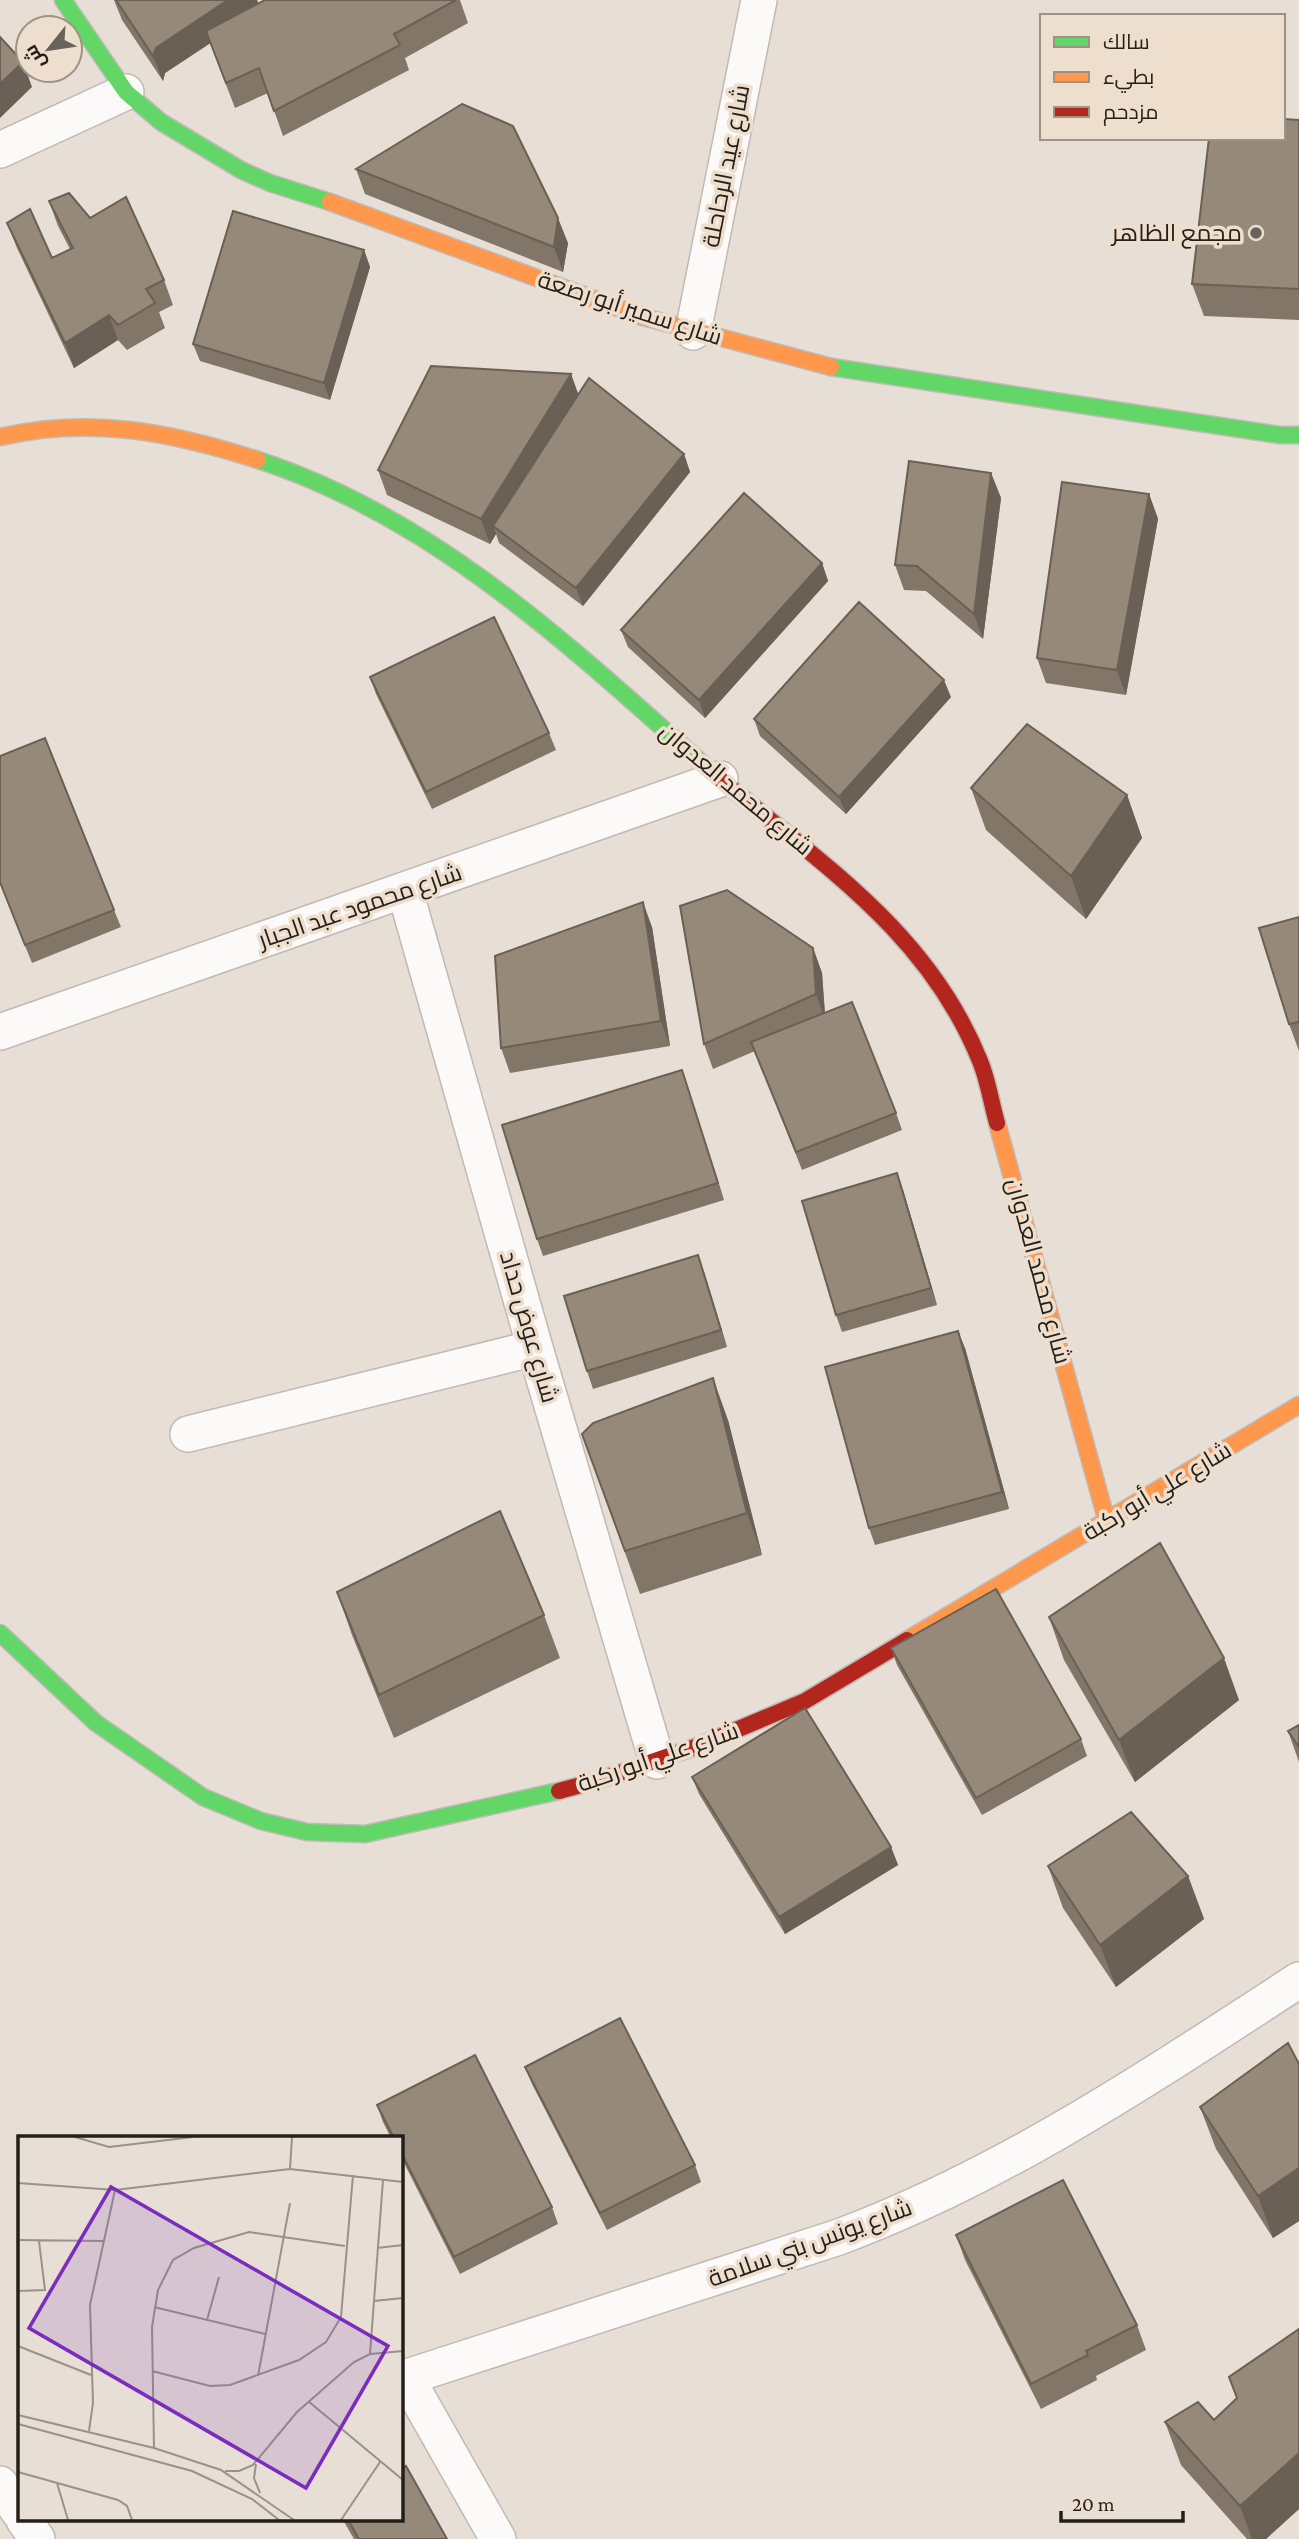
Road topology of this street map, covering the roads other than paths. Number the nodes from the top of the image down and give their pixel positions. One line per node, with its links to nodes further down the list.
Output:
1 (63, 0): 3 (street, شارع سمير أبو رصعة)
2 (760, 0): 5 (street, شارع عيد الرحاحلة)
3 (126, 92): 4 (street); 5 (street, شارع سمير أبو رصعة)
4 (0, 150)
5 (693, 332): 7 (street, شارع سمير أبو رصعة)
6 (0, 437): 8 (street, شارع محمد العدوان)
7 (1293, 437)
8 (720, 779): 9 (street, شارع محمود عبد الجبار); 14 (street, شارع محمد العدوان)
9 (405, 891): 10 (street, شارع محمود عبد الجبار); 11 (street, شارع عوض حداد)
10 (0, 1032)
11 (535, 1348): 13 (street); 16 (street, شارع عوض حداد)
12 (1299, 1405): 14 (street, شارع علي أبو ركبة)
13 (188, 1434)
14 (1107, 1522): 16 (street, شارع علي أبو ركبة)
15 (0, 1633): 16 (street, شارع علي أبو ركبة)
16 (657, 1761)
17 (1299, 1980): 18 (street, شارع يونس بني سلامة)
18 (404, 2378): 21 (street)
19 (27, 2522): 20 (street)
20 (37, 2539)
21 (498, 2539)

